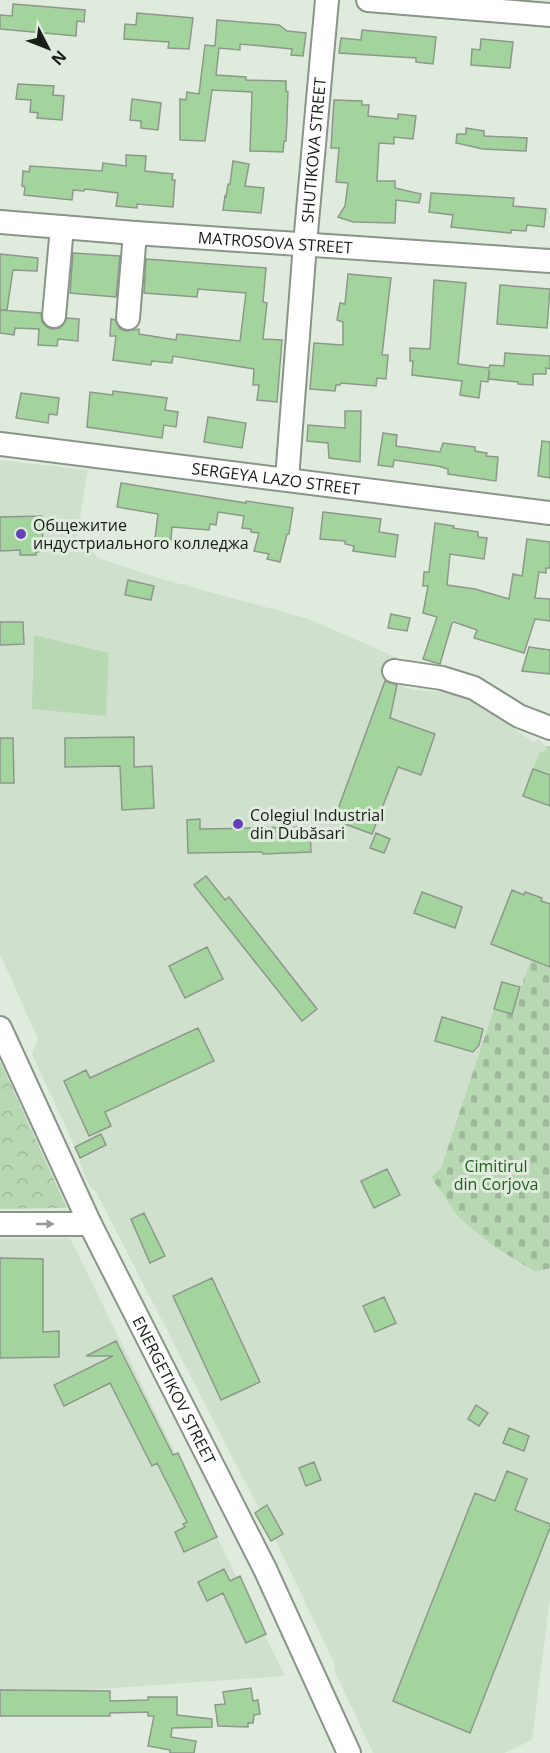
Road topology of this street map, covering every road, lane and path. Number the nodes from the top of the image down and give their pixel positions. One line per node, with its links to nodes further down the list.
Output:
1 (327, 0): 8 (street, SHUTIKOVA STREET)
2 (368, 0): 3 (street)
3 (382, 0): 4 (street)
4 (550, 15)
5 (0, 222): 6 (street, MATROSOVA STREET)
6 (62, 227): 7 (street, MATROSOVA STREET); 10 (street)
7 (135, 233): 8 (street, MATROSOVA STREET); 11 (street)
8 (305, 244): 9 (street, MATROSOVA STREET); 13 (street, SHUTIKOVA STREET)
9 (550, 261)
10 (54, 316)
11 (128, 318)
12 (0, 444): 13 (street, SERGEYA LAZO STREET)
13 (287, 479): 14 (street, SERGEYA LAZO STREET)
14 (550, 513)
15 (394, 671): 16 (street)
16 (550, 728)
17 (0, 1028): 19 (street, ENERGETIKOV STREET)
18 (0, 1224): 19 (street, one-way to 19)
19 (90, 1224): 20 (street, ENERGETIKOV STREET)
20 (349, 1753)

